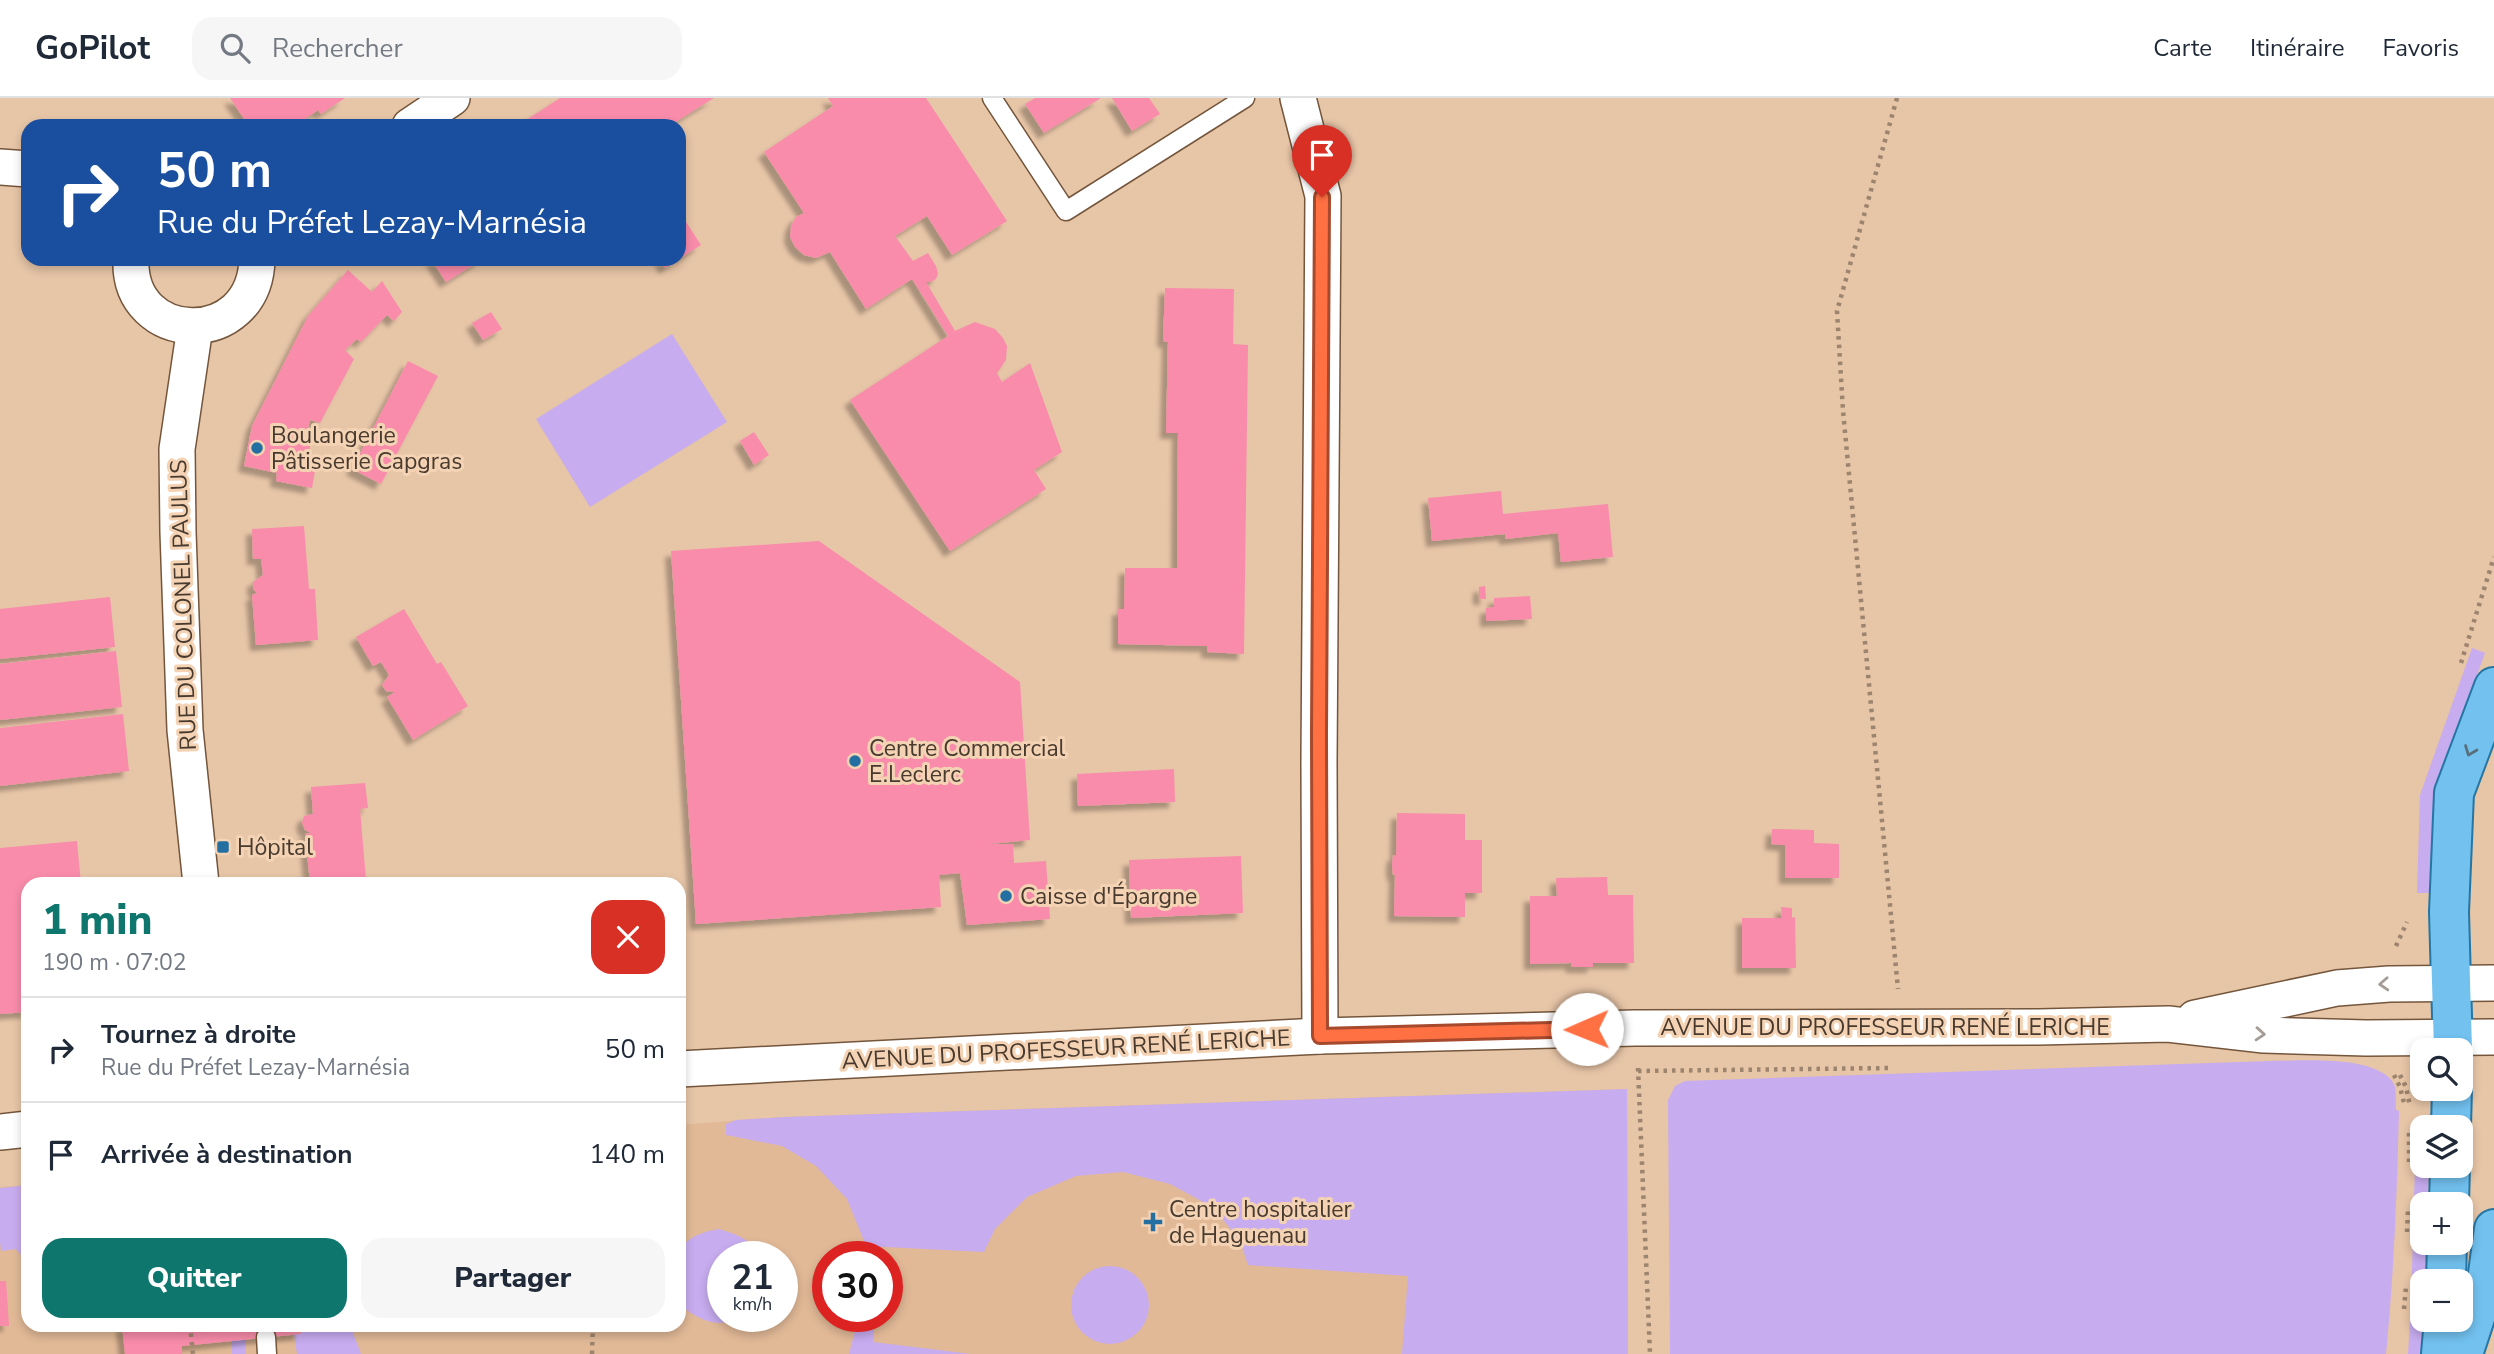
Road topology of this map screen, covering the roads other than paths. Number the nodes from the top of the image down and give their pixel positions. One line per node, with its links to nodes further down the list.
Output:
1 (452, 98): 5 (street)
2 (992, 98): 3 (lane)
3 (1245, 98)
4 (1298, 98): 16 (street)
5 (420, 119)
6 (0, 167): 7 (street)
7 (21, 168)
8 (130, 266): 10 (street)
9 (257, 266): 10 (street)
10 (195, 327): 12 (street, RUE DU COLONEL PAULUS)
11 (2494, 687): 13 (main road, one-way to 13)
12 (200, 877)
13 (2452, 983): 14 (street, AVENUE DU PROFESSEUR RENÉ LERICHE); 15 (street, AVENUE DU PROFESSEUR RENÉ LERICHE, one-way to 15); 18 (main road)
14 (2494, 983)
15 (2168, 1024): 16 (street, AVENUE DU PROFESSEUR RENÉ LERICHE); 20 (street, AVENUE DU PROFESSEUR RENÉ LERICHE, one-way to 20)
16 (1320, 1036): 21 (street, AVENUE DU PROFESSEUR RENÉ LERICHE)
17 (2494, 1037): 19 (street, AVENUE DU PROFESSEUR RENÉ LERICHE)
18 (2453, 1038)
19 (2473, 1040)
20 (2410, 1041)
21 (686, 1069)
22 (21, 1130): 23 (street)
23 (0, 1132)
24 (2494, 1229): 27 (main road)
25 (2443, 1332): 26 (main road)
26 (2441, 1354)
27 (2463, 1354)

